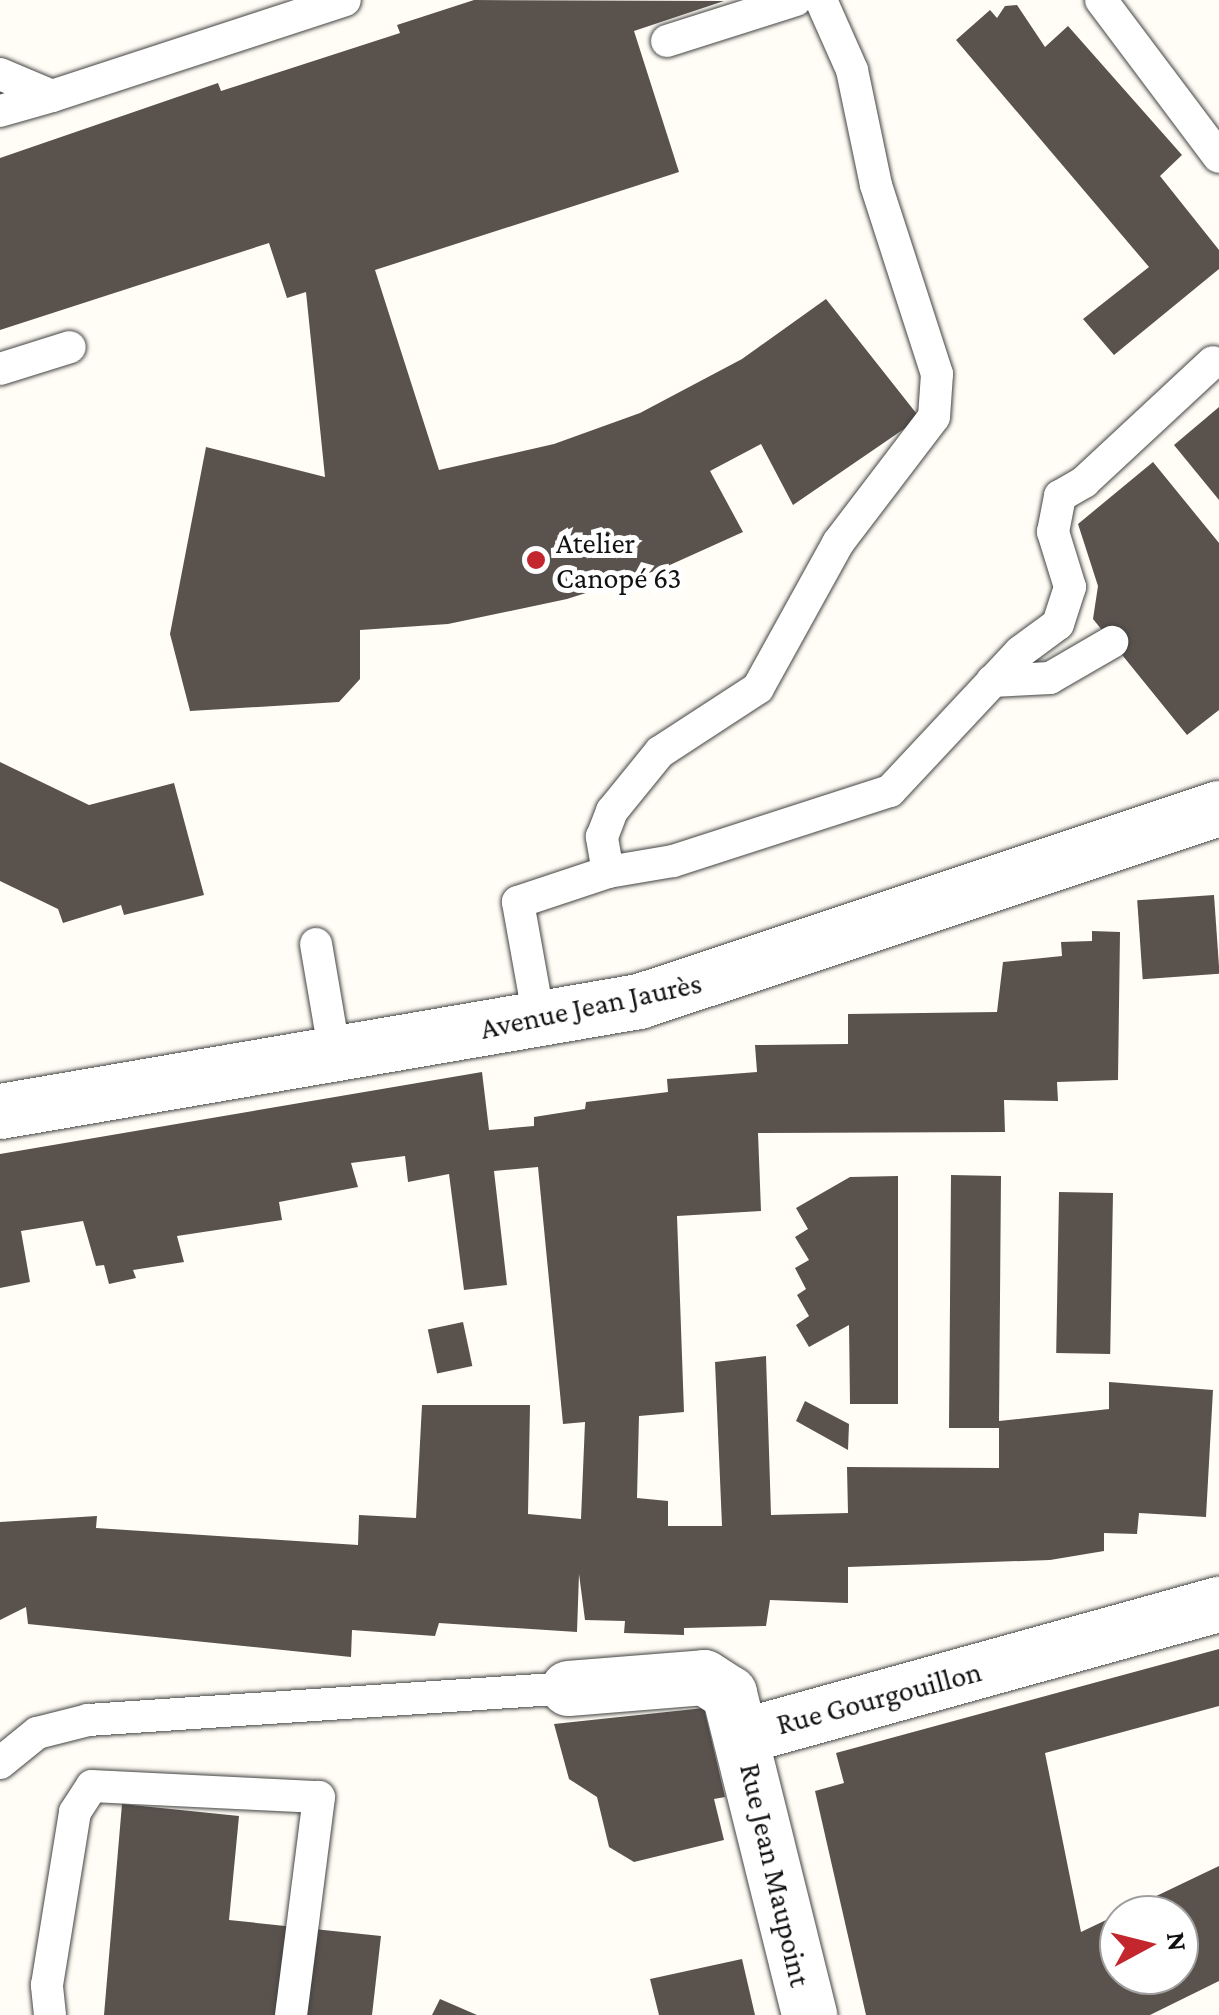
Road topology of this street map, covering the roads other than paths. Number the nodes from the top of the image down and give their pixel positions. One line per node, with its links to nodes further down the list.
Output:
1 (345, 0): 7 (lane)
2 (796, 0): 5 (lane)
3 (821, 0): 16 (lane)
4 (1101, 0): 9 (lane)
5 (667, 40)
6 (0, 74): 7 (lane)
7 (52, 96): 8 (lane)
8 (0, 111)
9 (1219, 157)
10 (70, 347): 12 (lane)
11 (1213, 362): 14 (lane)
12 (0, 370)
13 (1112, 642): 14 (lane)
14 (992, 681): 16 (lane)
15 (1219, 808): 18 (street, Avenue Jean Jaurès)
16 (608, 872): 18 (lane)
17 (316, 944): 19 (lane)
18 (539, 1019): 19 (street, Avenue Jean Jaurès)
19 (335, 1055): 20 (street, Avenue Jean Jaurès)
20 (0, 1111)
21 (1219, 1604): 23 (street, Rue Gourgouillon)
22 (568, 1688): 23 (street, Rue Gourgouillon); 24 (lane)
23 (742, 1736): 27 (street, Rue Jean Maupoint)
24 (0, 1762)
25 (50, 2015): 26 (lane)
26 (291, 2015)
27 (809, 2015)

